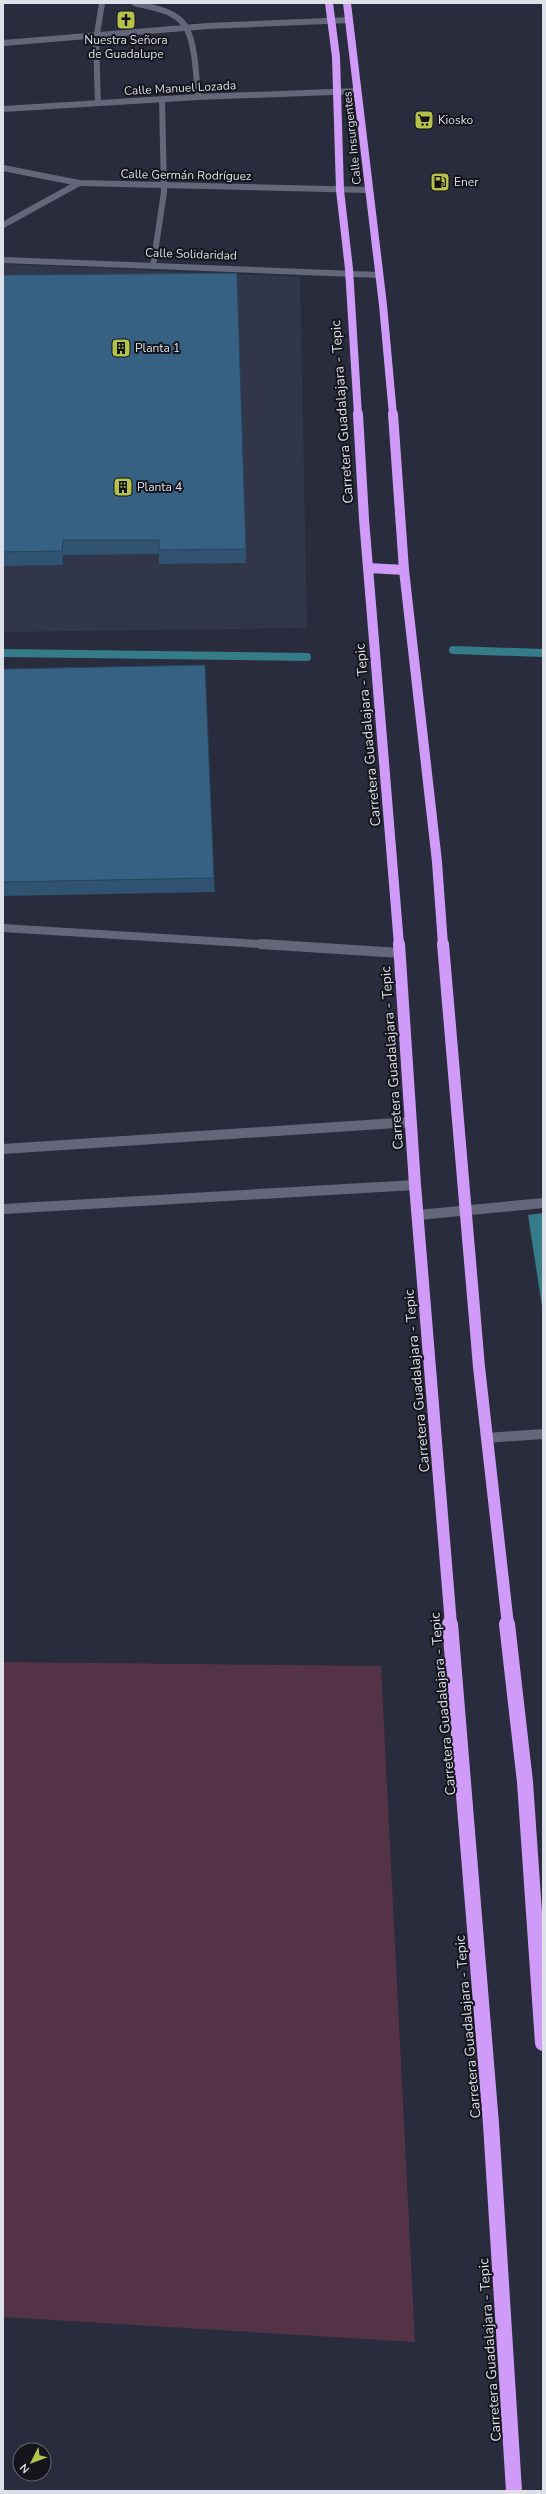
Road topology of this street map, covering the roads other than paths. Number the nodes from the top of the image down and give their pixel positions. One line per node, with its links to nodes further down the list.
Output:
1 (102, 3): 8 (street)
2 (134, 3): 7 (street)
3 (329, 3): 5 (highway, Calle Insurgentes)
4 (347, 3): 6 (highway, Calle Insurgentes)
5 (332, 20): 6 (street); 7 (street); 11 (highway, Calle Insurgentes)
6 (350, 20): 10 (highway, Calle Insurgentes)
7 (189, 28): 8 (street); 12 (street)
8 (98, 36): 9 (street); 14 (street)
9 (3, 43)
10 (358, 91): 11 (street, Calle Manuel Lozada); 20 (highway, Calle Insurgentes)
11 (336, 92): 12 (street, Calle Manuel Lozada); 19 (highway, Calle Insurgentes)
12 (198, 97): 13 (street, Calle Manuel Lozada)
13 (162, 100): 14 (street, Calle Manuel Lozada); 18 (street)
14 (98, 103): 15 (street, Calle Manuel Lozada)
15 (3, 109)
16 (3, 168): 17 (street, Calle Germán Rodríguez)
17 (79, 183): 18 (street, Calle Germán Rodríguez); 21 (street)
18 (163, 186): 19 (street, Calle Germán Rodríguez); 23 (street)
19 (340, 190): 20 (street, Calle Germán Rodríguez); 24 (highway, Calle Insurgentes)
20 (369, 190): 25 (highway, Calle Insurgentes)
21 (3, 225)
22 (3, 260): 23 (street, Calle Solidaridad)
23 (153, 266): 24 (street, Calle Solidaridad)
24 (349, 272): 25 (street, Calle Solidaridad); 26 (highway, Carretera Guadalajara - Tepic)
25 (378, 273): 27 (highway)
26 (369, 568): 27 (highway); 29 (highway, Carretera Guadalajara - Tepic)
27 (404, 570): 35 (highway)
28 (3, 928): 29 (street)
29 (400, 953): 30 (highway, Carretera Guadalajara - Tepic)
30 (411, 1122): 31 (street); 32 (highway, Carretera Guadalajara - Tepic)
31 (3, 1149)
32 (415, 1185): 34 (street); 36 (highway, Carretera Guadalajara - Tepic)
33 (543, 1203): 35 (street)
34 (3, 1209)
35 (464, 1211): 36 (street); 38 (highway)
36 (418, 1215): 40 (highway, Carretera Guadalajara - Tepic)
37 (543, 1434): 38 (street)
38 (487, 1438): 39 (highway)
39 (543, 2043)
40 (514, 2491)

